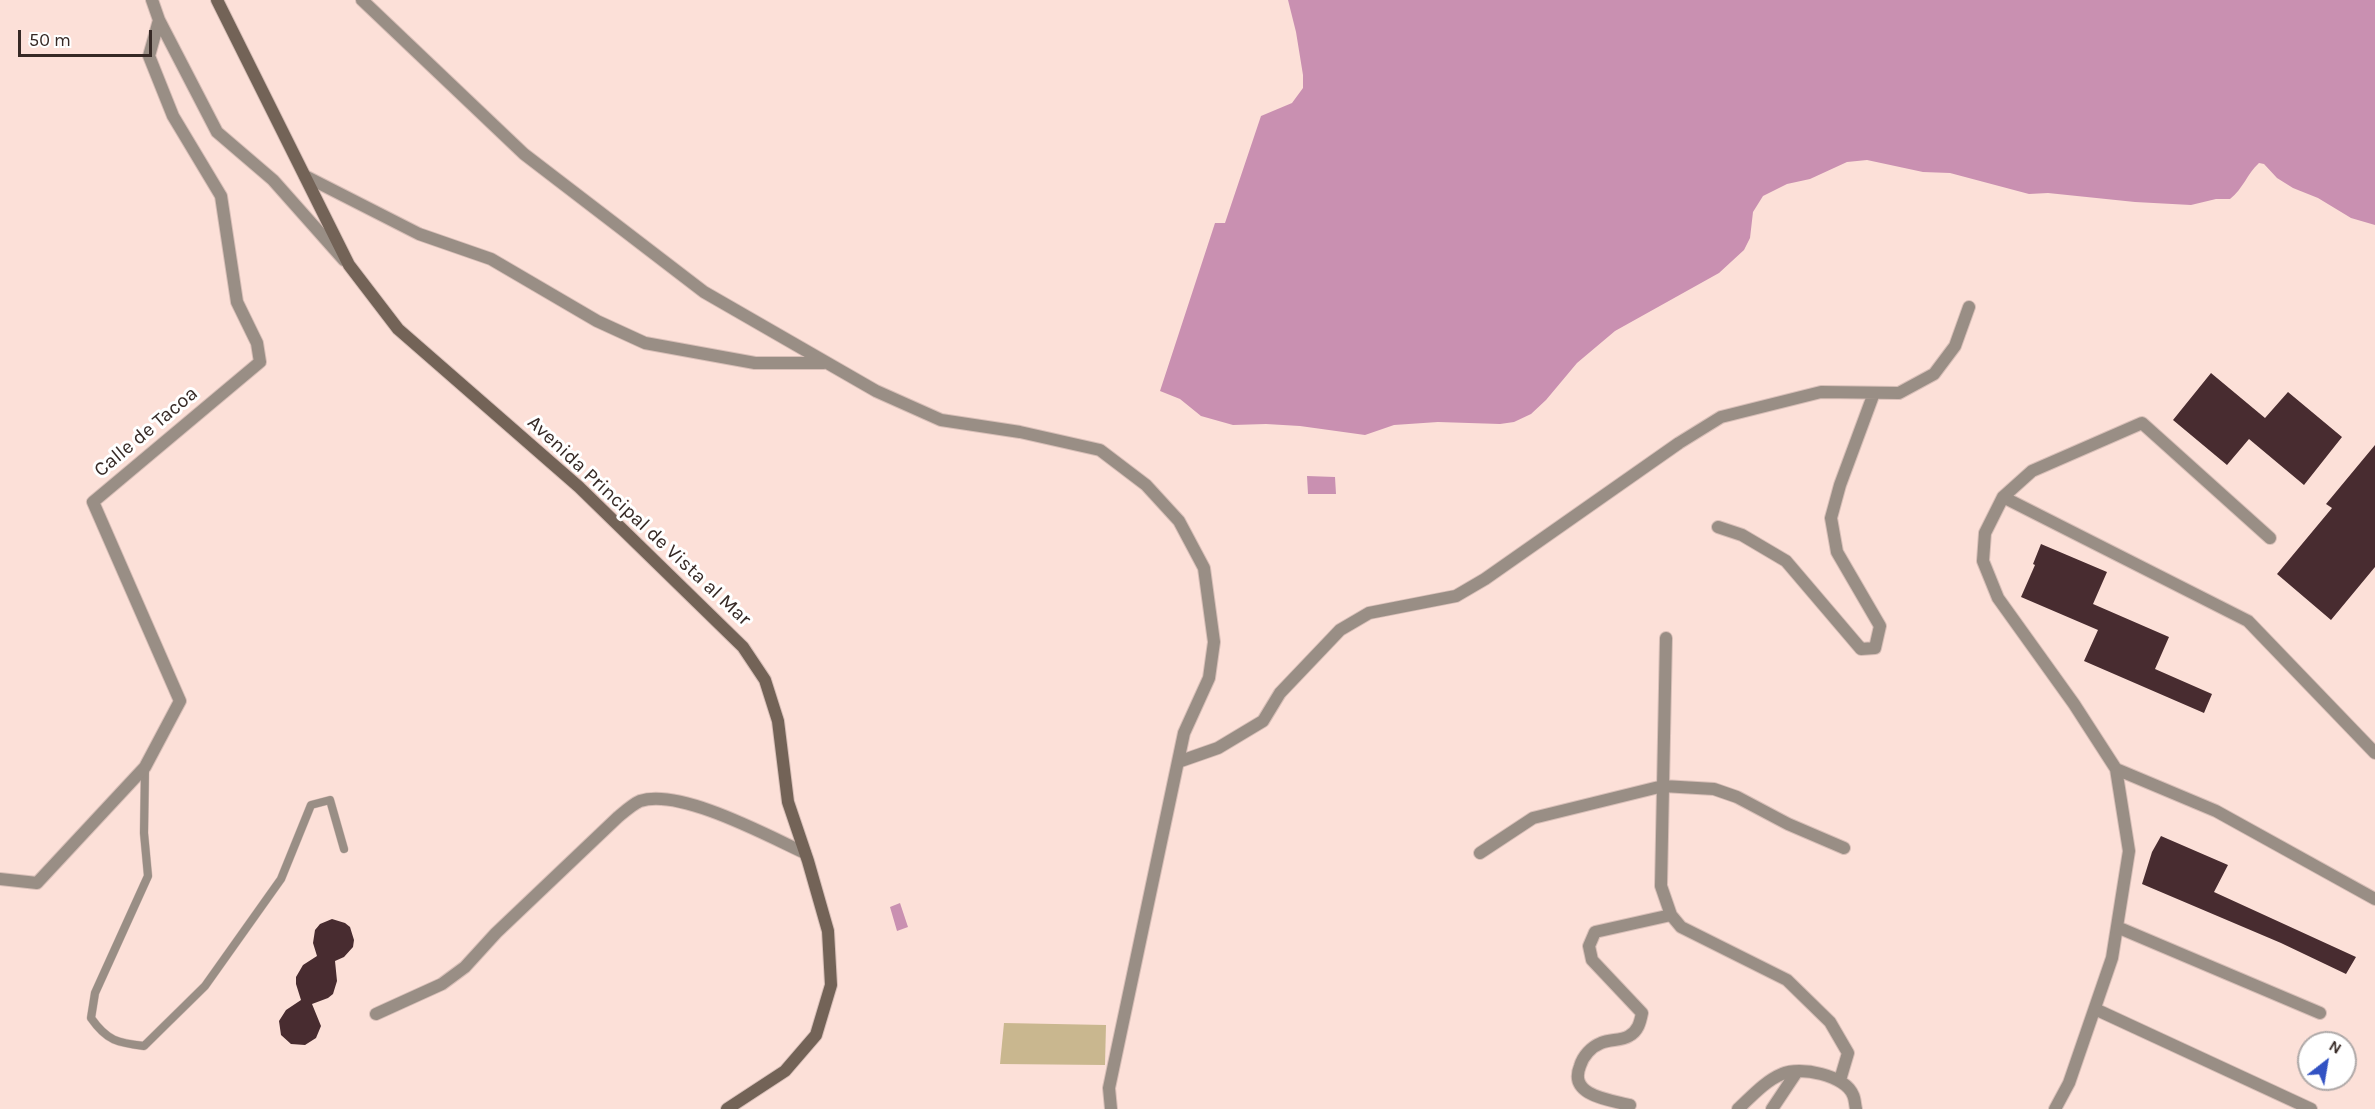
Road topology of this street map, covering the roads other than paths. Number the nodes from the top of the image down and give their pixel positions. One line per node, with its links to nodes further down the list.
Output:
1 (152, 0): 4 (street)
2 (216, 0): 5 (street, Avenida Principal de Vista al Mar)
3 (362, 0): 8 (street)
4 (159, 20): 6 (street); 16 (street, Calle de Tacoa)
5 (305, 176): 6 (street, Avenida Principal de Vista al Mar); 8 (street)
6 (349, 265): 21 (street, Avenida Principal de Vista al Mar)
7 (1970, 307): 9 (street)
8 (826, 363): 15 (street)
9 (1875, 393): 11 (street); 15 (street)
10 (2003, 497): 12 (street); 14 (street); 17 (street)
11 (1718, 527)
12 (2271, 538)
13 (1666, 638): 18 (street)
14 (2375, 753)
15 (1178, 762): 34 (street)
16 (145, 766): 20 (lane); 23 (street, Calle de Tacoa)
17 (2116, 769): 24 (street); 26 (street)
18 (1663, 786): 19 (street); 22 (street); 25 (street)
19 (1844, 848)
20 (344, 849)
21 (805, 853): 29 (street); 33 (street, Avenida Principal de Vista al Mar)
22 (1480, 853)
23 (0, 879)
24 (2375, 899)
25 (1671, 915): 31 (street); 32 (street)
26 (2117, 927): 27 (street); 28 (street)
27 (2095, 1009): 38 (street); 39 (street)
28 (2320, 1013)
29 (376, 1014)
30 (1796, 1072): 31 (street); 35 (street); 36 (street)
31 (1840, 1080): 37 (street)
32 (1630, 1105)
33 (727, 1109)
34 (1111, 1109)
35 (1738, 1109)
36 (1772, 1109)
37 (1856, 1109)
38 (2055, 1109)
39 (2311, 1109)

